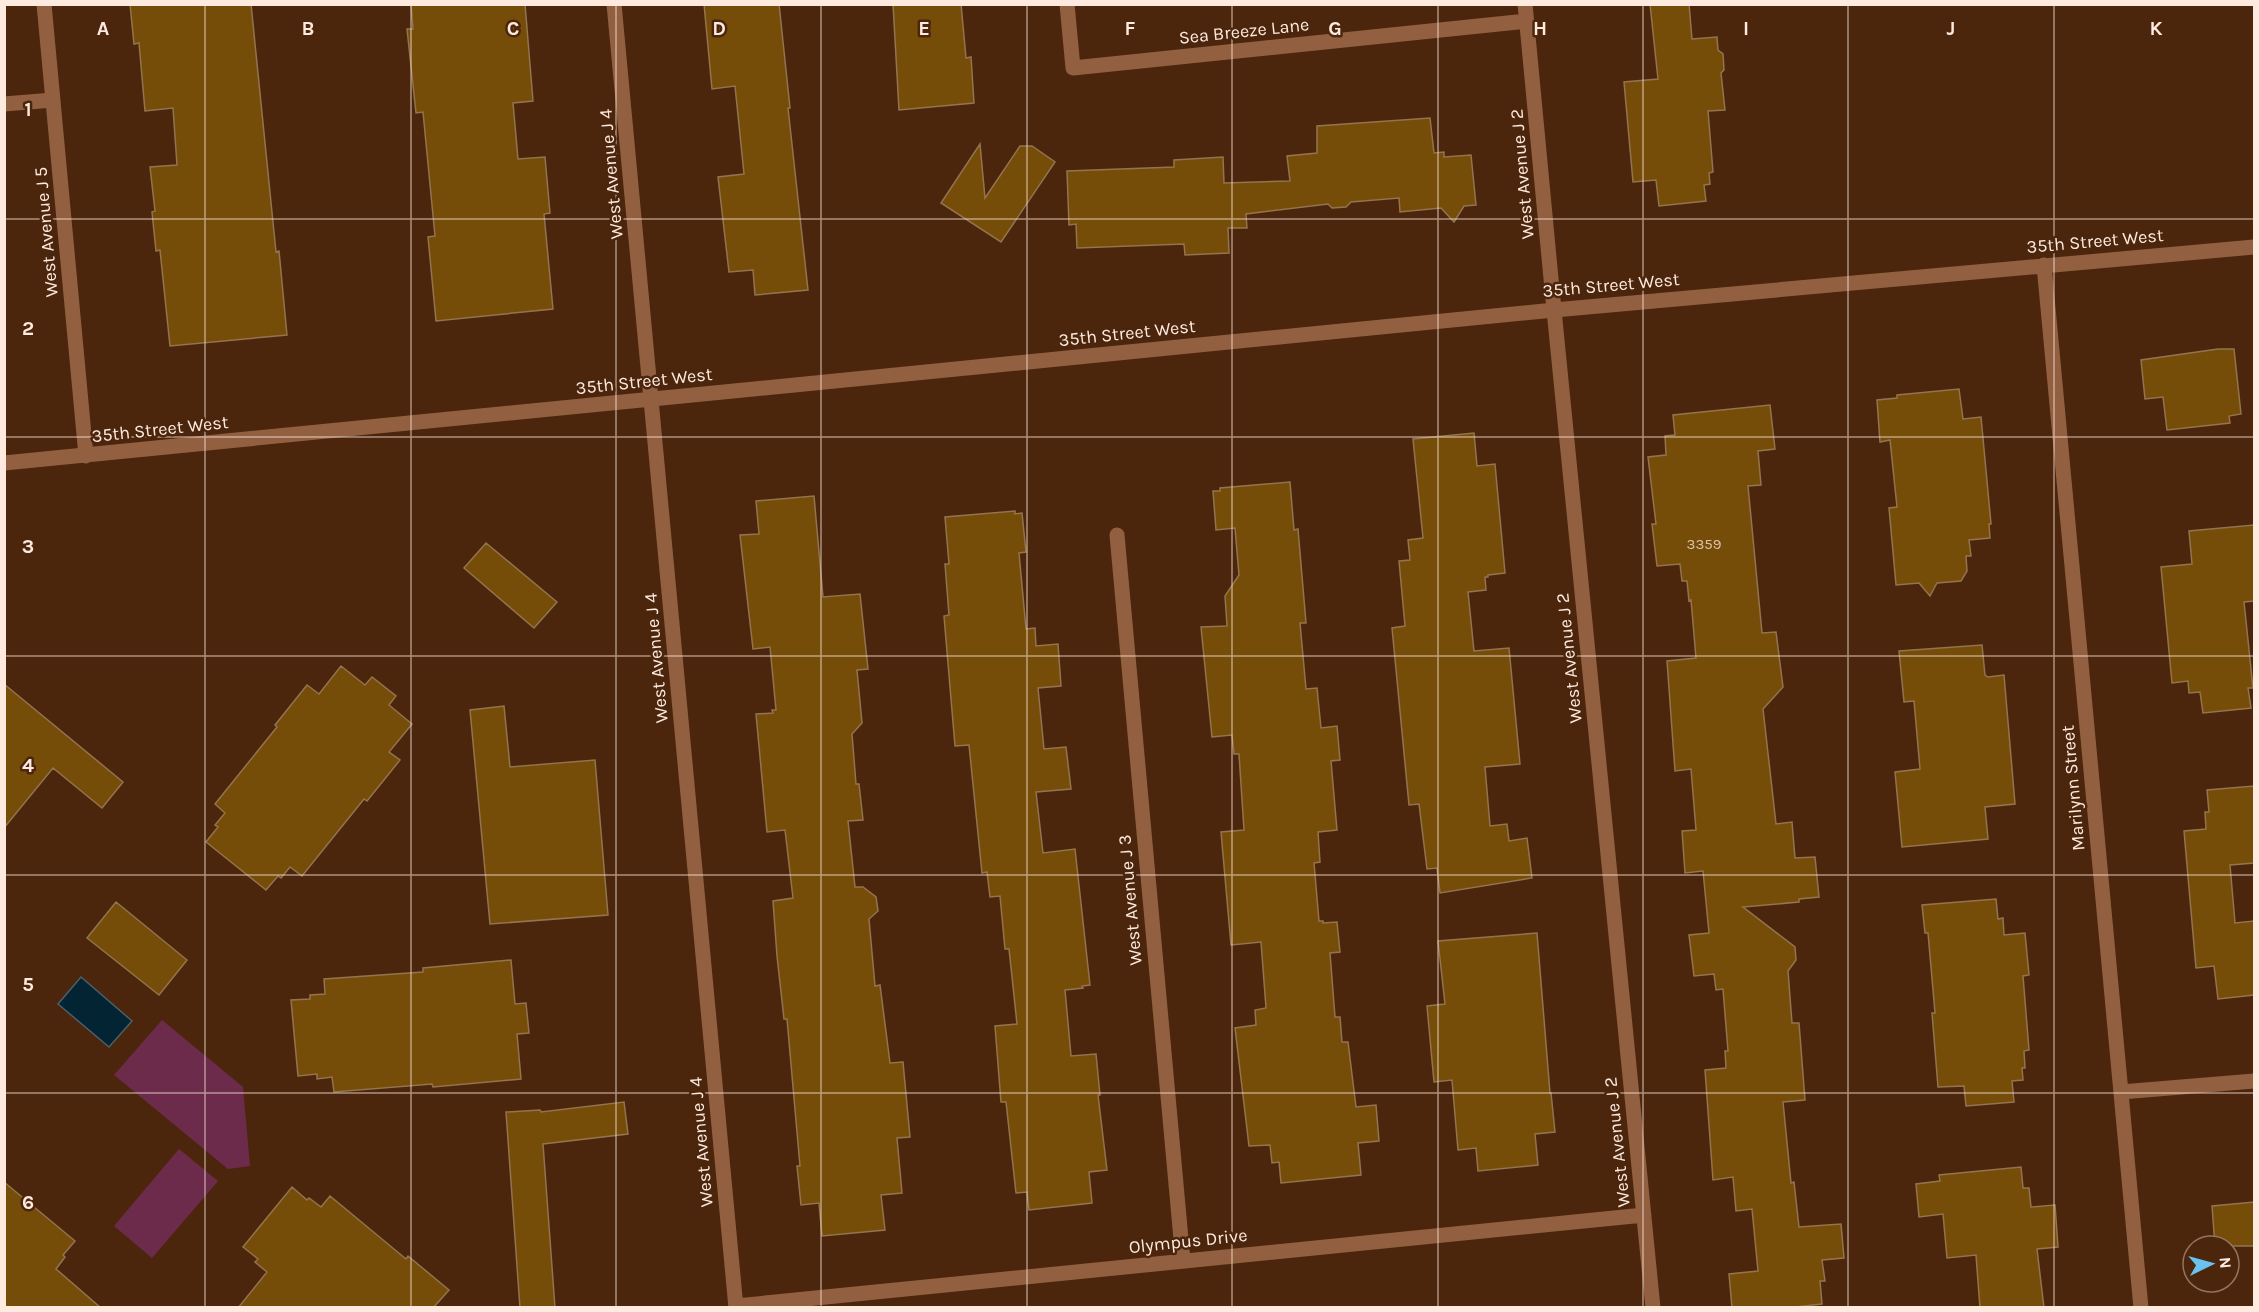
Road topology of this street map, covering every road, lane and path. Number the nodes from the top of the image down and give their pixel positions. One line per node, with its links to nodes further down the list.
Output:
1 (44, 4): 6 (street, West Avenue J 5)
2 (614, 4): 11 (street, West Avenue J 4)
3 (1067, 4): 5 (street, Sea Breeze Lane)
4 (1526, 4): 5 (street, West Avenue J 2)
5 (1527, 21): 10 (street, West Avenue J 2)
6 (53, 100): 7 (street); 12 (street, West Avenue J 5)
7 (4, 104)
8 (2254, 247): 9 (street, 35th Street West)
9 (2044, 265): 10 (street, 35th Street West); 16 (street, Marilynn Street)
10 (1554, 310): 11 (street, 35th Street West); 17 (street, West Avenue J 2)
11 (652, 399): 12 (street, 35th Street West); 19 (street, West Avenue J 4)
12 (86, 456): 13 (street, 35th Street West)
13 (4, 463)
14 (1117, 536): 18 (street, West Avenue J 3)
15 (2254, 1081): 16 (street)
16 (2121, 1092): 21 (street, Marilynn Street)
17 (1644, 1215): 18 (street, Olympus Drive); 20 (street, West Avenue J 2)
18 (1183, 1261): 19 (street, Olympus Drive)
19 (736, 1307)
20 (1653, 1308)
21 (2141, 1308)

